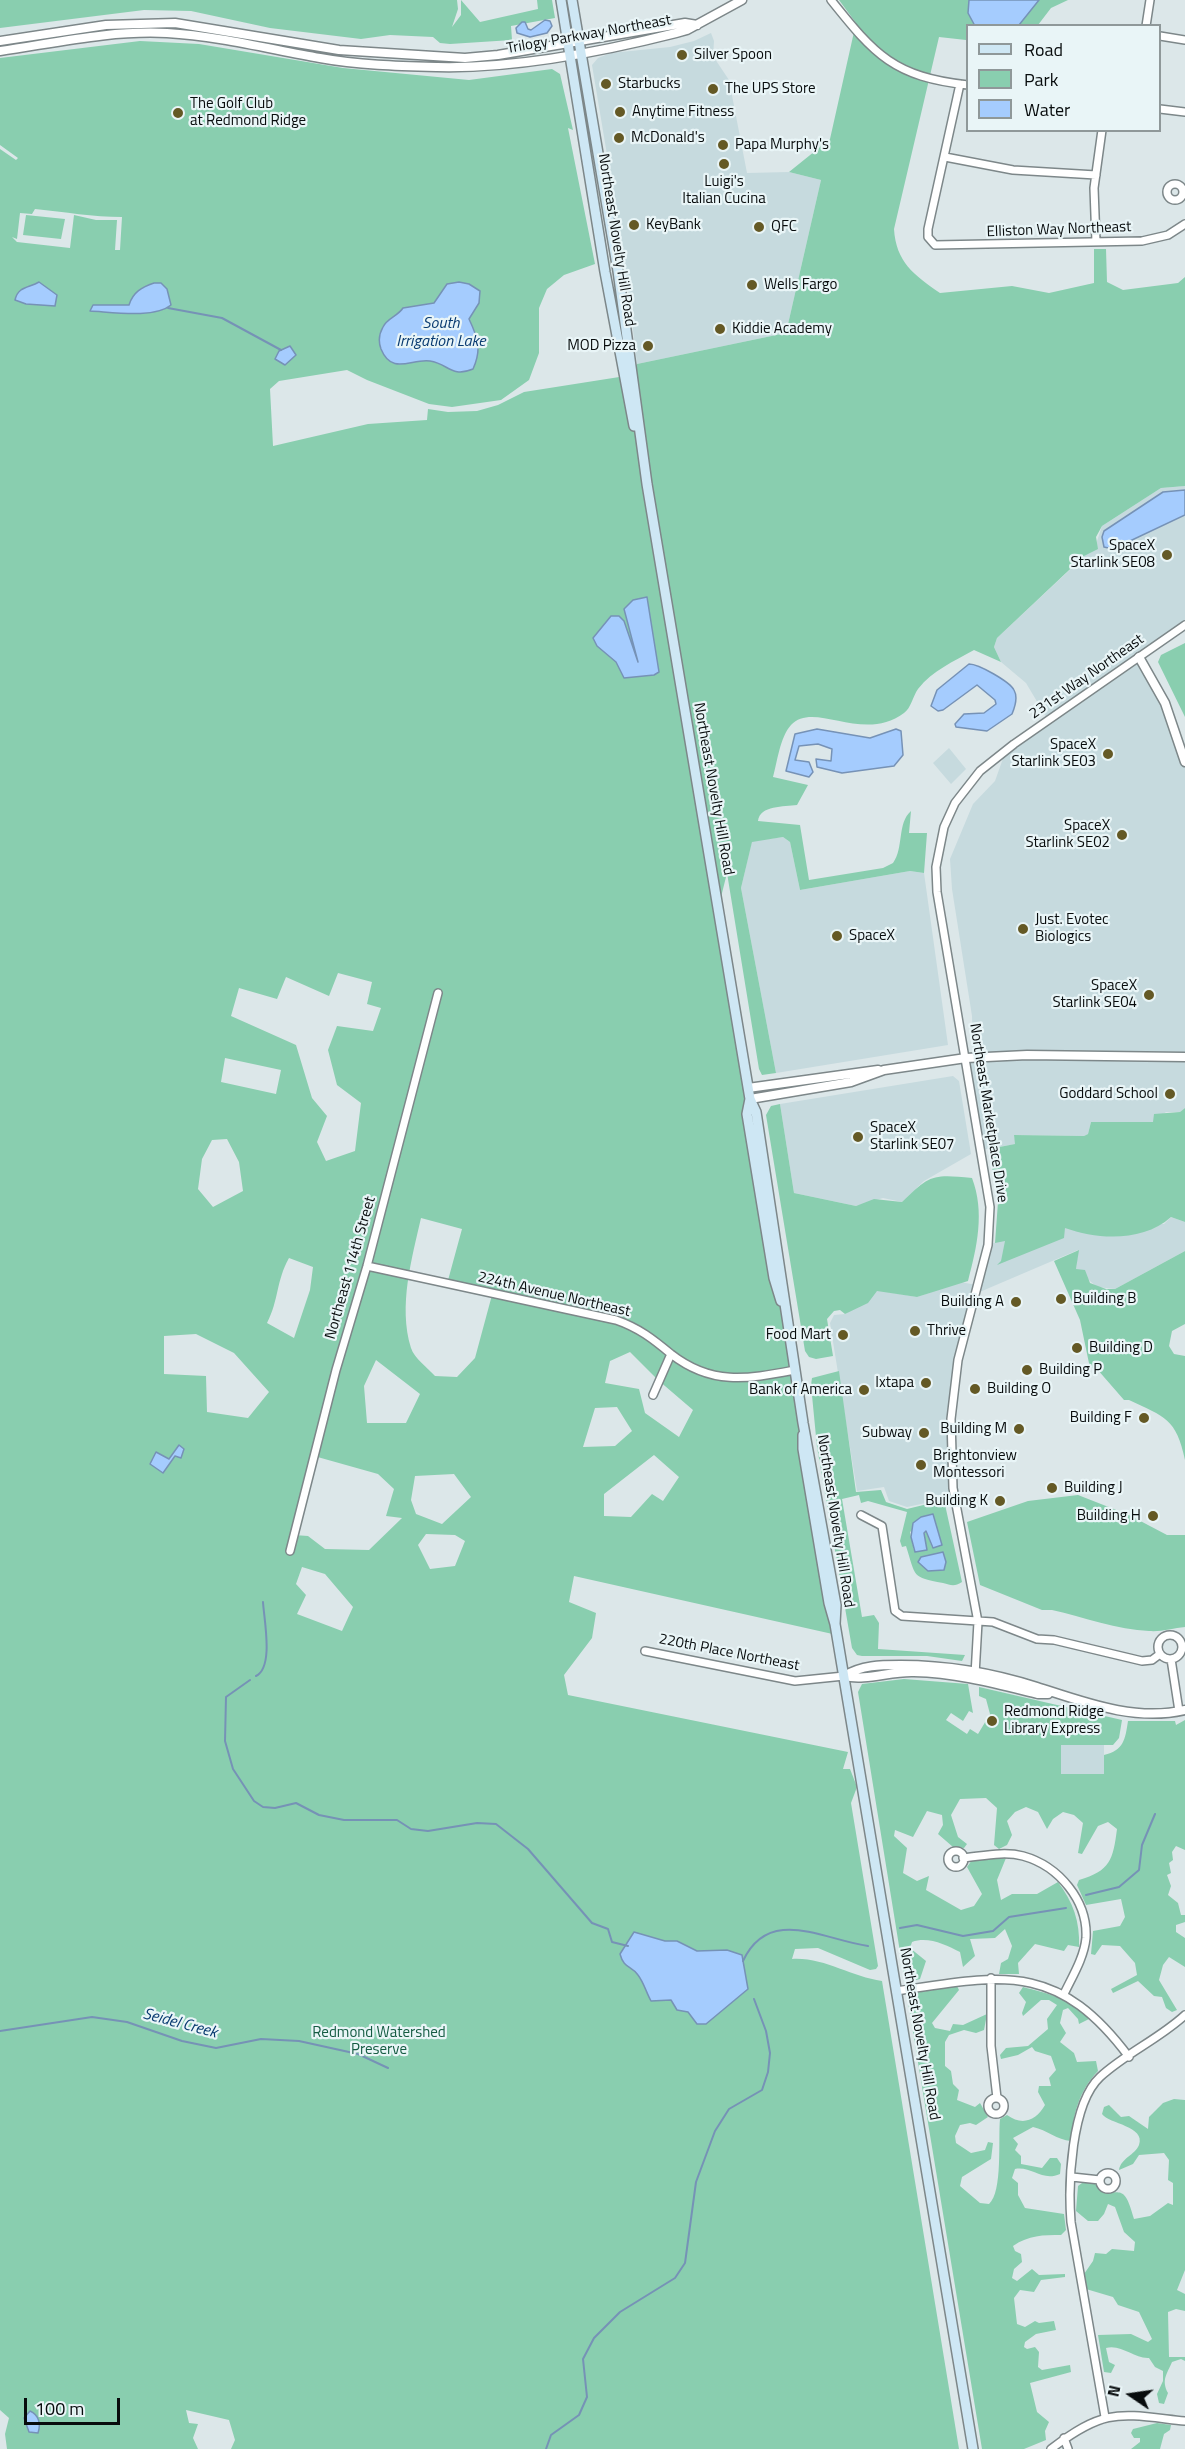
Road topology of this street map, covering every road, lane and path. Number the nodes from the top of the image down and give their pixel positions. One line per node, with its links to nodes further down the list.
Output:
1 (561, 0): 12 (main road, Northeast Novelty Hill Road)
2 (572, 0): 11 (main road, Northeast Novelty Hill Road)
3 (742, 0): 7 (street)
4 (831, 0): 16 (street)
5 (1150, 0): 6 (street)
6 (1146, 24)
7 (697, 25): 11 (street, Trilogy Parkway Northeast); 14 (street, Trilogy Parkway Northeast)
8 (1161, 36): 9 (street)
9 (1185, 40)
10 (0, 41): 12 (street, Trilogy Parkway Northeast)
11 (579, 42): 12 (street, Trilogy Parkway Northeast); 14 (main road, Northeast Novelty Hill Road)
12 (568, 43): 15 (main road, Northeast Novelty Hill Road)
13 (0, 51): 15 (street, Trilogy Parkway Northeast)
14 (580, 52): 15 (street, Trilogy Parkway Northeast); 24 (main road, Northeast Novelty Hill Road)
15 (570, 54): 24 (main road, Northeast Novelty Hill Road)
16 (964, 85): 20 (street)
17 (1161, 109): 18 (street)
18 (1185, 112)
19 (1102, 132): 21 (street)
20 (945, 157): 21 (street); 23 (street, Elliston Way Northeast)
21 (1096, 175): 23 (street)
22 (1185, 224): 23 (street, Elliston Way Northeast)
23 (1096, 243)
24 (647, 483): 33 (main road, Northeast Novelty Hill Road)
25 (1185, 625): 26 (street, 231st Way Northeast)
26 (1139, 657): 27 (street); 28 (street, 231st Way Northeast)
27 (1185, 762)
28 (955, 803): 31 (street, Northeast Marketplace Drive)
29 (438, 993): 35 (street, Northeast 114th Street)
30 (1185, 1057): 31 (street)
31 (966, 1058): 32 (street); 41 (street, Northeast Marketplace Drive)
32 (884, 1070): 33 (street); 34 (street)
33 (748, 1088): 34 (main road, Northeast Novelty Hill Road)
34 (750, 1099): 37 (main road, Northeast Novelty Hill Road)
35 (367, 1266): 36 (street, 224th Avenue Northeast); 40 (street, Northeast 114th Street)
36 (671, 1354): 37 (street, 224th Avenue Northeast); 38 (street)
37 (795, 1371): 46 (main road, Northeast Novelty Hill Road)
38 (653, 1395)
39 (861, 1515): 41 (street)
40 (290, 1551)
41 (978, 1622): 43 (street); 45 (street, Northeast Marketplace Drive)
42 (645, 1651): 46 (street, 220th Place Northeast)
43 (1160, 1654): 44 (street); 44 (street)
44 (1171, 1659): 47 (street)
45 (975, 1675): 46 (street); 47 (street)
46 (844, 1676): 50 (main road, Northeast Novelty Hill Road)
47 (1182, 1711)
48 (963, 1858): 51 (street)
49 (991, 1978): 50 (street); 51 (street); 54 (street)
50 (896, 1991): 60 (main road, Northeast Novelty Hill Road)
51 (1064, 1994): 53 (street)
52 (1185, 2015): 53 (street)
53 (1130, 2057): 55 (street)
54 (997, 2097)
55 (1072, 2177): 56 (street); 57 (street)
56 (1100, 2180)
57 (1106, 2417): 58 (street); 59 (street)
58 (1185, 2421)
59 (1065, 2438): 61 (street); 62 (street)
60 (973, 2449)
61 (1051, 2449)
62 (1068, 2449)

